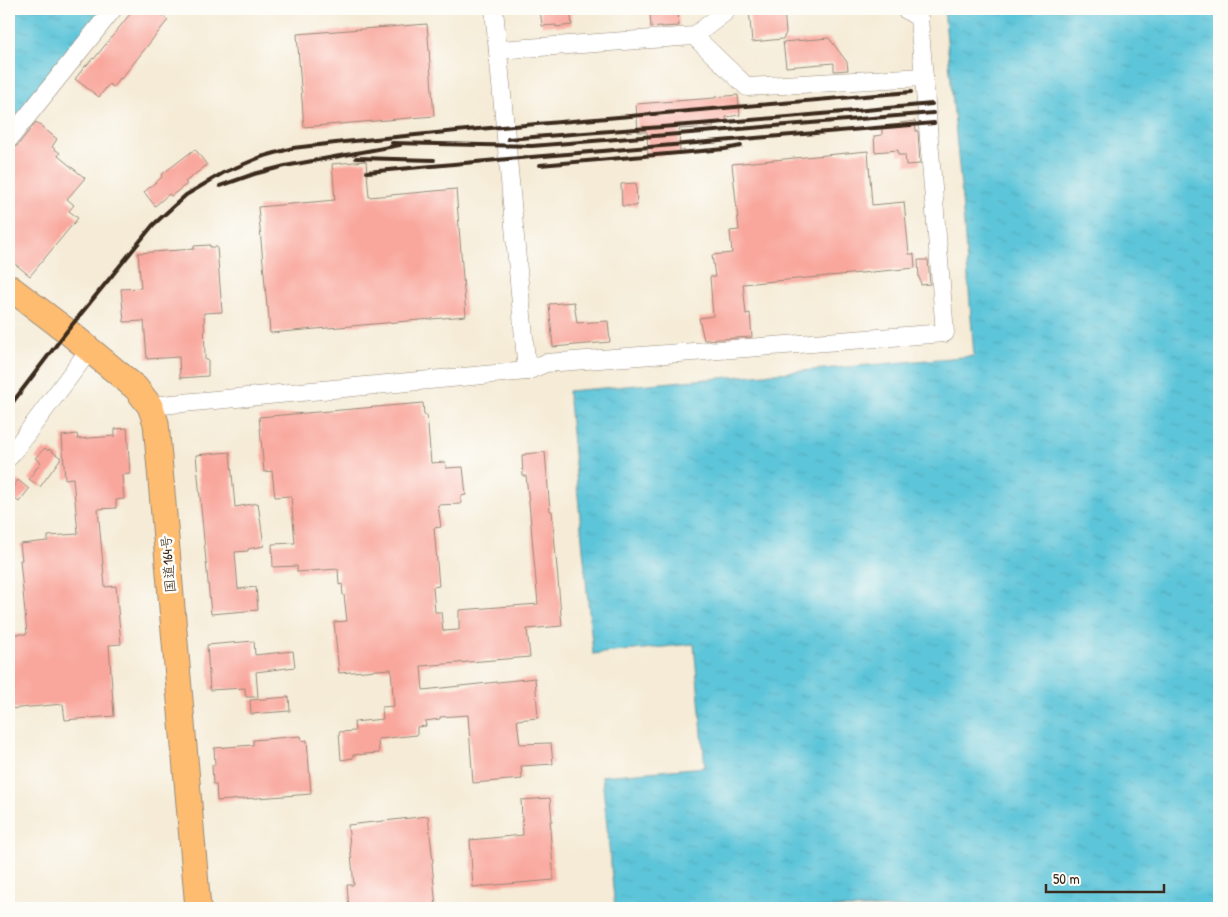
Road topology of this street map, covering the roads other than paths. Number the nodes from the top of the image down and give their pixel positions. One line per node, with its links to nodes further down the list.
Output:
1 (113, 9): 8 (street)
2 (494, 9): 6 (street)
3 (727, 9): 5 (street)
4 (905, 9): 7 (street)
5 (694, 36): 6 (street); 7 (street)
6 (498, 50): 11 (street)
7 (924, 77): 11 (street)
8 (9, 139)
9 (9, 287): 10 (highway, 国道164号)
10 (90, 349): 12 (highway, 国道164号); 13 (street)
11 (527, 371): 12 (street)
12 (150, 406): 14 (highway, 国道164号)
13 (9, 457)
14 (198, 908)

